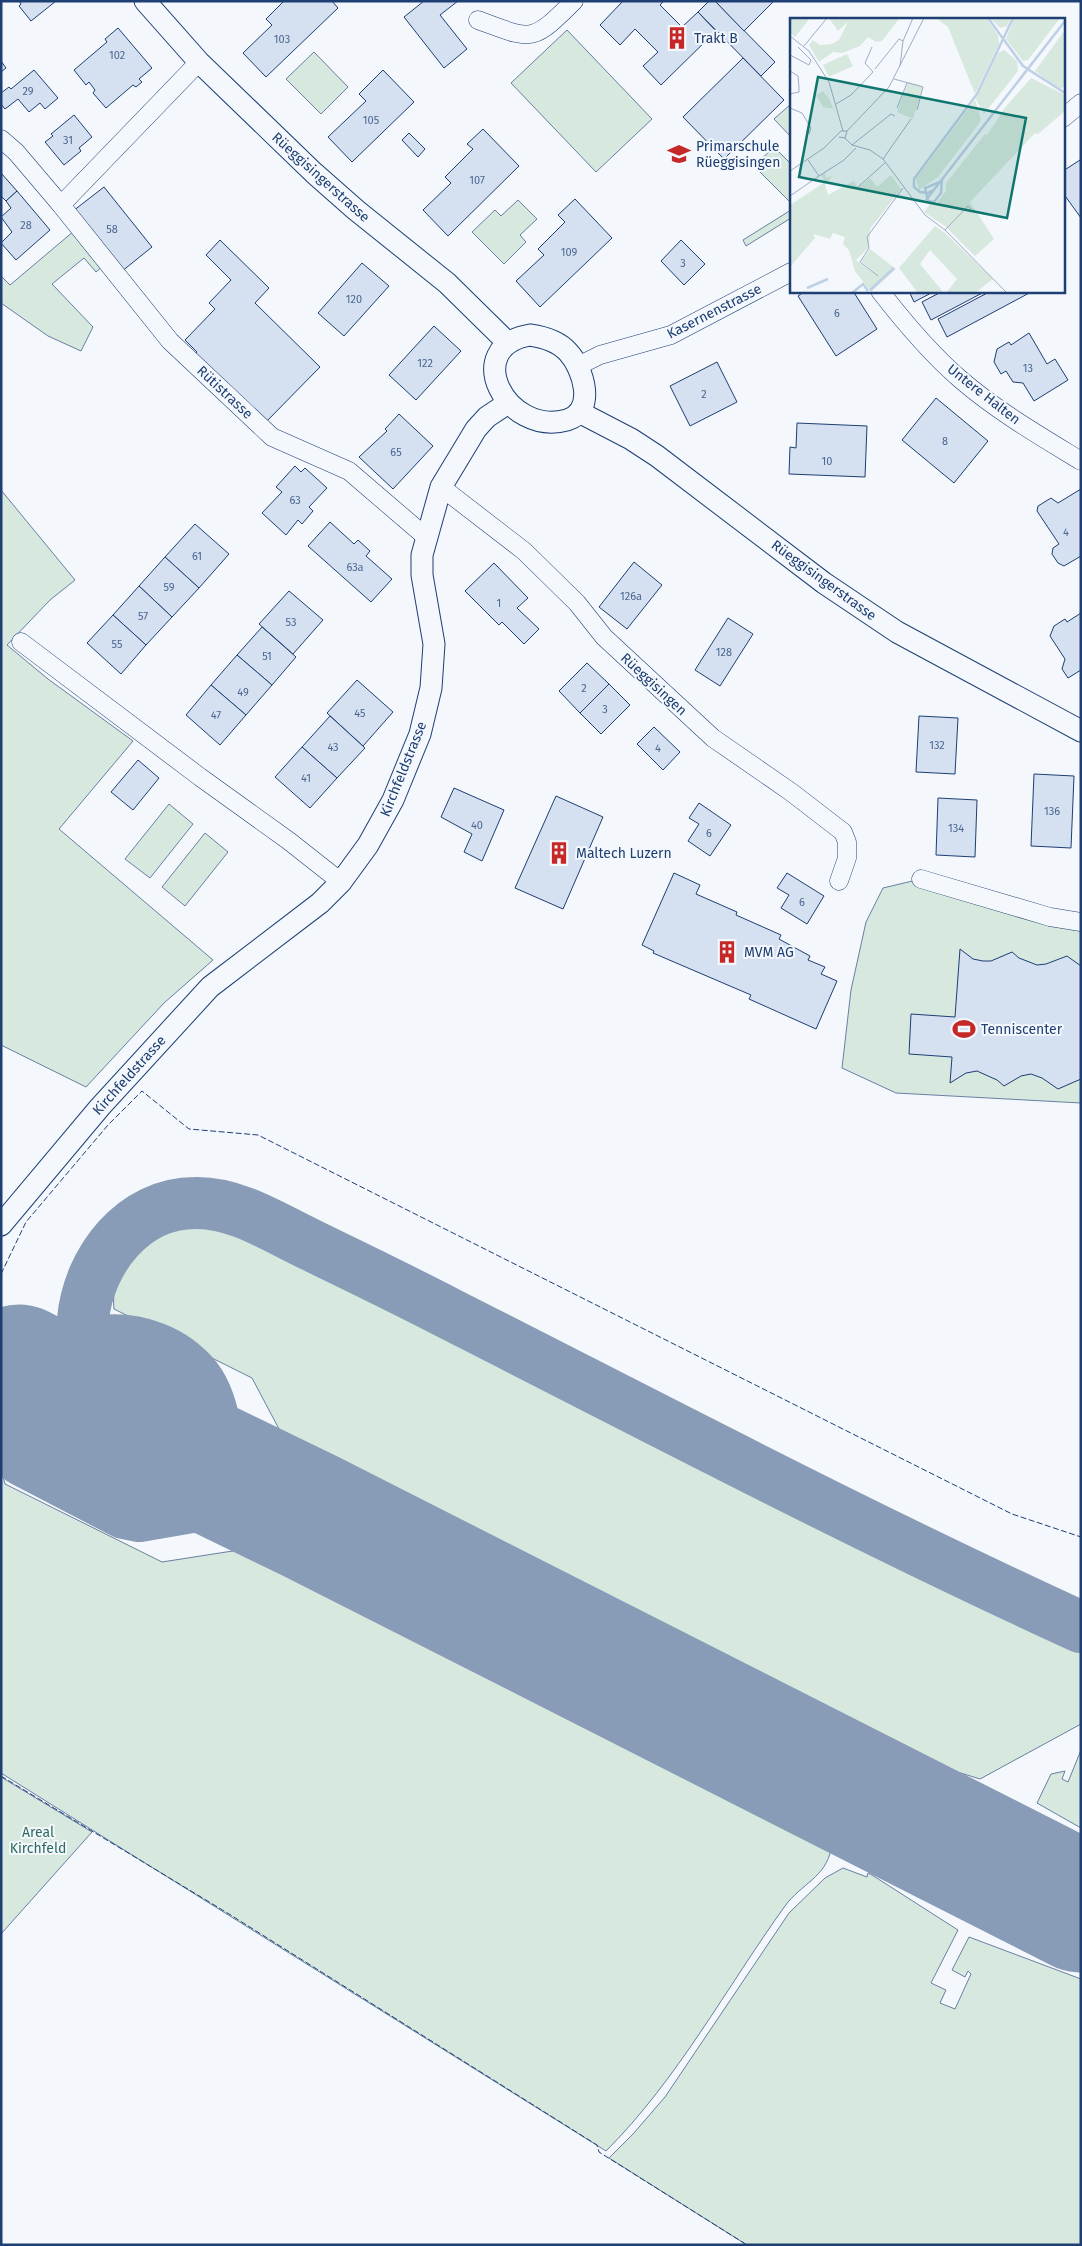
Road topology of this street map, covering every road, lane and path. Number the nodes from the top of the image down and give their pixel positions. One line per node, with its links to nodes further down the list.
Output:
1 (145, 1): 4 (street, Rüeggisingerstrasse)
2 (574, 1): 3 (street)
3 (478, 20)
4 (199, 62): 8 (street); 11 (street, Rüeggisingerstrasse)
5 (1081, 103): 6 (street)
6 (1064, 117)
7 (1, 139): 8 (street, Rütistrasse)
8 (61, 204): 17 (street, Rütistrasse)
9 (790, 273): 12 (street, Kasernenstrasse)
10 (881, 292): 15 (street, Untere Halten)
11 (507, 342): 12 (street); 13 (street)
12 (578, 366): 14 (street)
13 (508, 403): 14 (street); 16 (street, Kirchfeldstrasse)
14 (579, 412): 19 (street, Rüeggisingerstrasse)
15 (1081, 461)
16 (441, 487): 17 (street, Kirchfeldstrasse); 21 (street, Rüeggisingen)
17 (426, 537): 22 (street, Kirchfeldstrasse)
18 (21, 642): 22 (street)
19 (1081, 730)
20 (921, 879): 23 (street)
21 (839, 881)
22 (340, 882): 24 (street, Kirchfeldstrasse)
23 (1081, 922)
24 (1, 1225)

